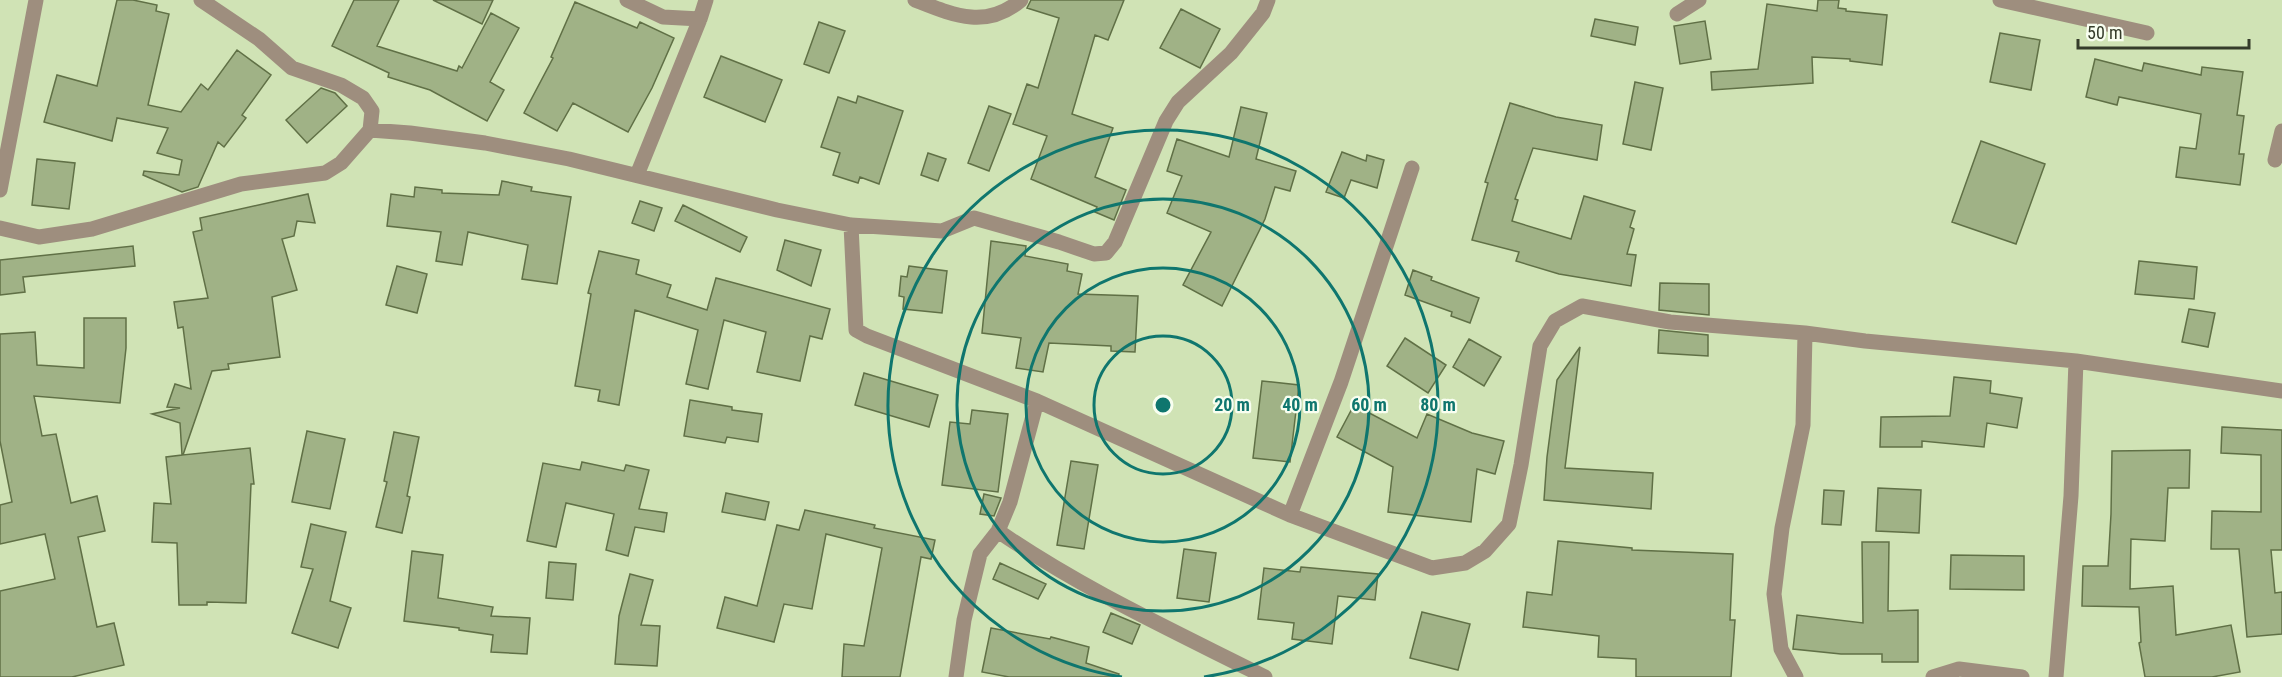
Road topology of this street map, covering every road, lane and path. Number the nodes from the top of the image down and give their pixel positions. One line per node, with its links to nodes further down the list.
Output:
1 (36, 0): 19 (street)
2 (201, 0): 14 (street)
3 (627, 0): 12 (street)
4 (706, 0): 12 (street)
5 (915, 0): 6 (street)
6 (1021, 0)
7 (1268, 0): 20 (street)
8 (1699, 0): 11 (street)
9 (2000, 0): 10 (street)
10 (2047, 5): 13 (street)
11 (1677, 14)
12 (700, 19): 18 (street)
13 (2147, 33)
14 (370, 130): 18 (street); 21 (street)
15 (2282, 131): 16 (street)
16 (2275, 160)
17 (1412, 168): 26 (street)
18 (637, 175): 20 (street)
19 (0, 190)
20 (851, 225): 25 (street)
21 (0, 228)
22 (1805, 333): 23 (street); 26 (street); 30 (street)
23 (2076, 361): 24 (street); 33 (street)
24 (2282, 391)
25 (1037, 401): 26 (street); 27 (street)
26 (1290, 515)
27 (998, 531): 28 (street); 29 (street)
28 (956, 677)
29 (1265, 677)
30 (1796, 677)
31 (1933, 677): 32 (street)
32 (2022, 677)
33 (2056, 677)

